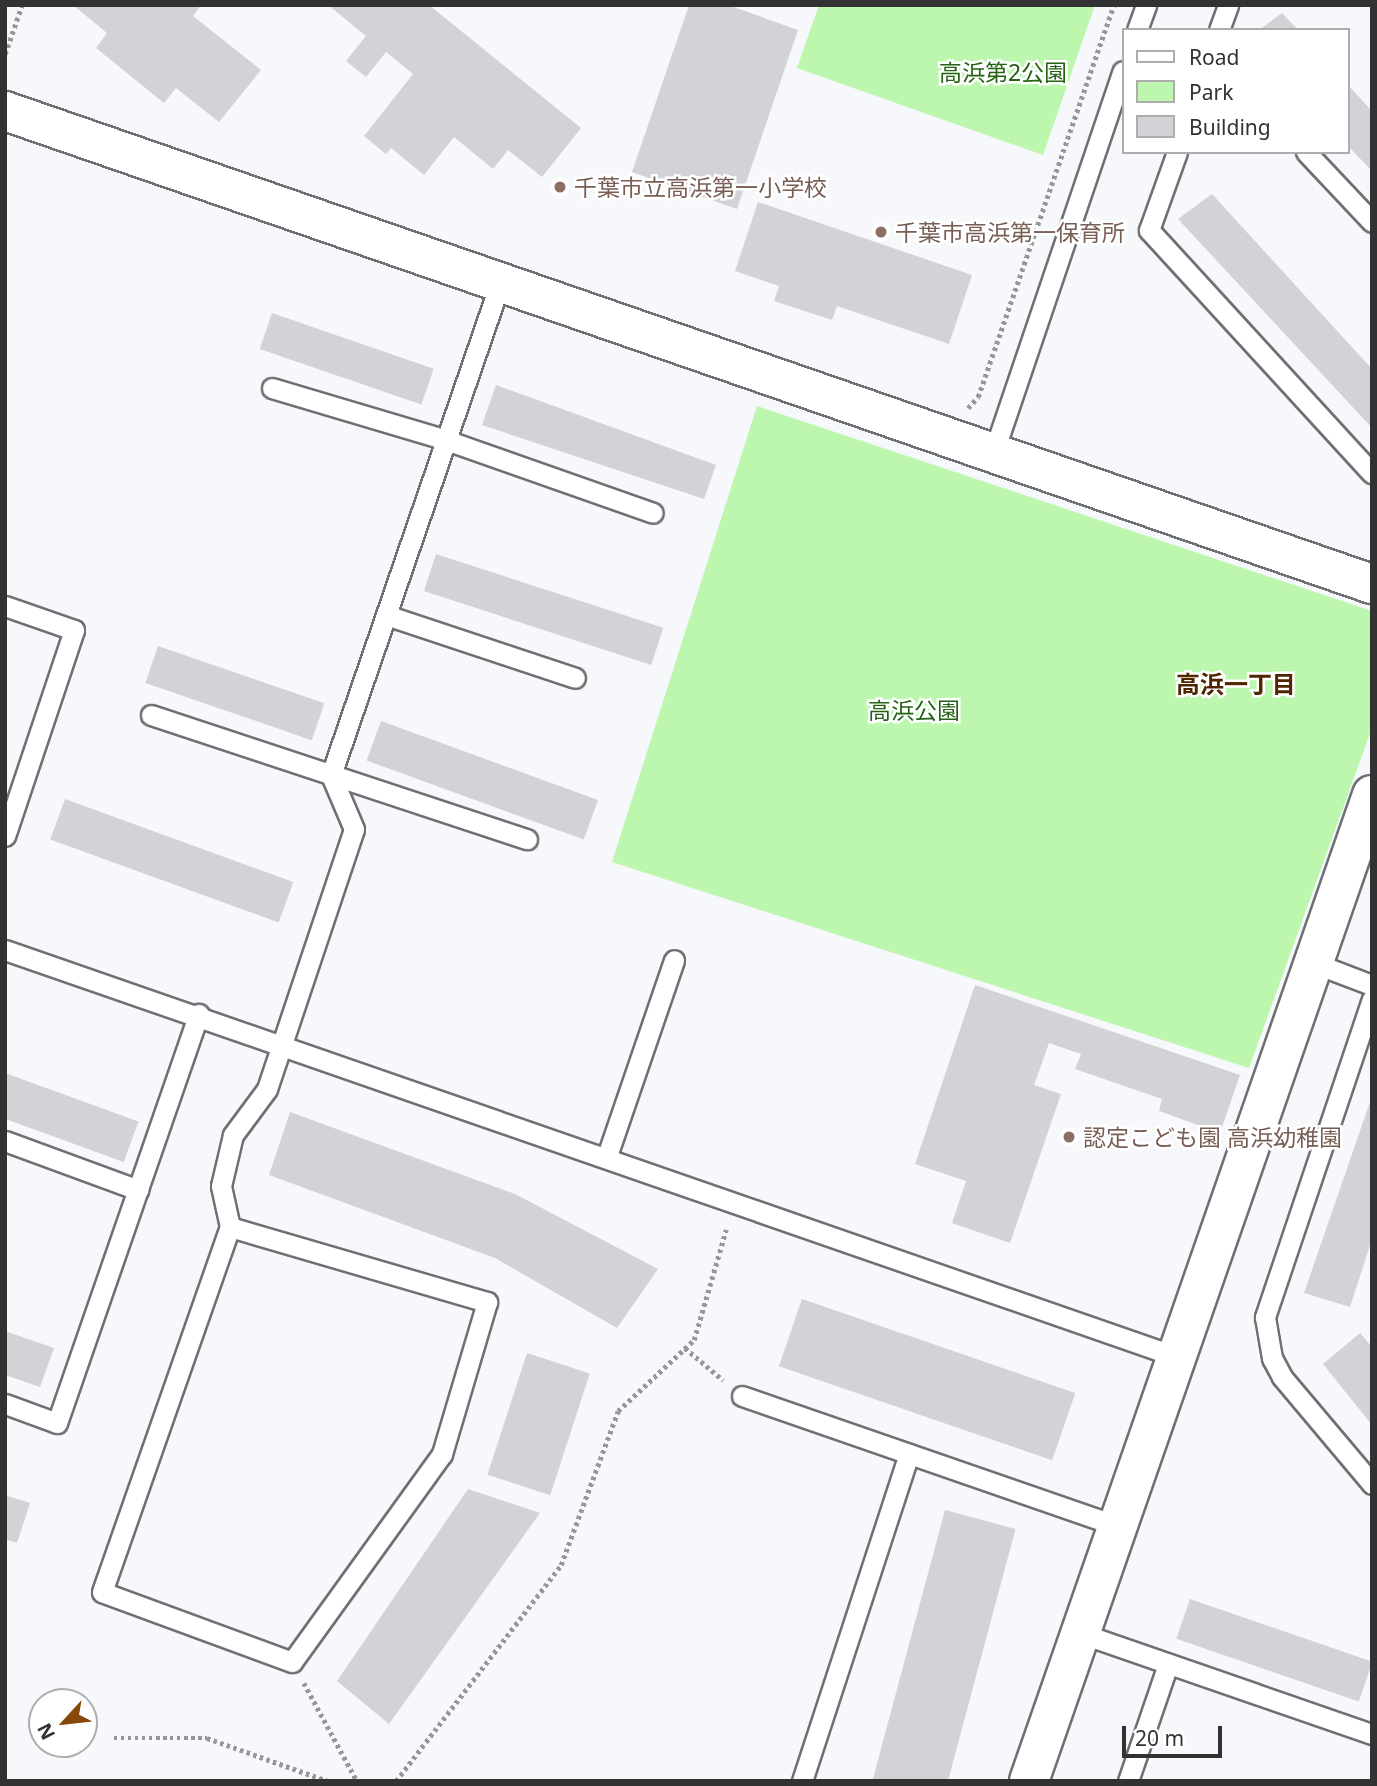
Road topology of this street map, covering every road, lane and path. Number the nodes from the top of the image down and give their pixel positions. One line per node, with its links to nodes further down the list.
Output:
1 (22, 5): 7 (path)
2 (1114, 5): 15 (path)
3 (1146, 5): 5 (lane)
4 (1228, 5): 6 (lane)
5 (1138, 28)
6 (1220, 28)
7 (5, 54)
8 (1122, 74): 17 (lane)
9 (5, 111): 13 (street)
10 (1176, 154): 18 (lane)
11 (1308, 154): 12 (lane)
12 (1372, 222)
13 (499, 286): 16 (lane); 17 (street)
14 (272, 388): 16 (lane)
15 (959, 409)
16 (446, 440): 19 (lane); 22 (lane)
17 (993, 454): 20 (street)
18 (1372, 472)
19 (653, 513)
20 (1372, 584)
21 (5, 606): 27 (lane)
22 (386, 615): 23 (lane); 25 (lane)
23 (575, 678)
24 (151, 715): 25 (lane)
25 (331, 775): 28 (lane); 36 (lane)
26 (1372, 795): 29 (street)
27 (5, 836)
28 (527, 839)
29 (1362, 855): 32 (street)
30 (5, 950): 35 (lane)
31 (674, 960): 38 (lane)
32 (1314, 963): 33 (lane); 43 (street)
33 (1372, 985)
34 (1372, 999): 47 (lane)
35 (199, 1014): 36 (lane); 39 (lane)
36 (281, 1042): 38 (lane); 40 (lane)
37 (5, 1142): 39 (lane)
38 (607, 1156): 43 (lane)
39 (138, 1190): 45 (lane)
40 (230, 1227): 50 (lane); 50 (lane)
41 (726, 1230): 42 (path)
42 (685, 1348): 44 (path); 56 (path)
43 (1175, 1356): 48 (street)
44 (742, 1396): 46 (lane)
45 (5, 1404)
46 (909, 1454): 48 (lane); 57 (lane)
47 (1372, 1484)
48 (1117, 1526): 49 (street)
49 (1080, 1633): 51 (lane); 58 (street)
50 (292, 1662): 55 (path)
51 (1168, 1664): 52 (lane); 59 (lane)
52 (1372, 1734)
53 (114, 1738): 54 (path)
54 (328, 1781)
55 (357, 1781)
56 (396, 1781)
57 (802, 1781)
58 (1029, 1781)
59 (1128, 1781)

